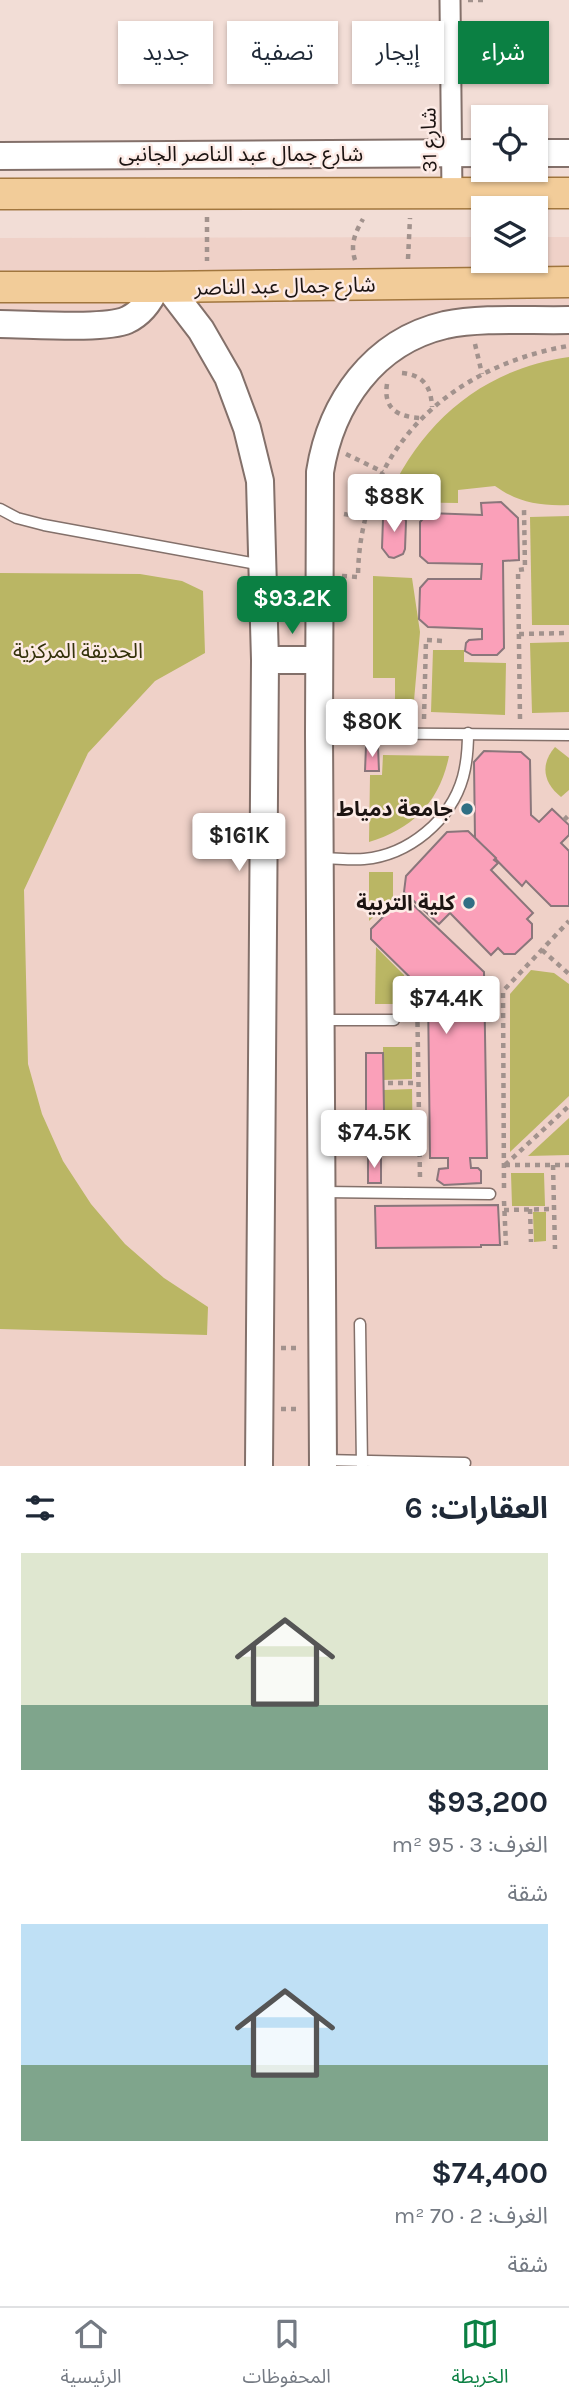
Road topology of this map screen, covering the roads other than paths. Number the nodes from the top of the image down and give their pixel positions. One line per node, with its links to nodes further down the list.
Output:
1 (450, 0): 2 (street, شارع 31)
2 (451, 153): 3 (main road, شارع جمال عبد الناصر الجانبى); 6 (main road, شارع جمال عبد الناصر الجانبى); 8 (street, شارع 31)
3 (471, 153)
4 (548, 153): 5 (main road)
5 (569, 153)
6 (0, 156)
7 (569, 193): 8 (main road)
8 (452, 195): 9 (main road)
9 (5, 197)
10 (0, 273): 13 (main road)
11 (569, 282): 14 (main road, شارع جمال عبد الناصر)
12 (0, 286): 13 (main road, شارع جمال عبد الناصر)
13 (53, 286): 14 (main road, شارع جمال عبد الناصر)
14 (162, 287): 16 (main road); 18 (main road)
15 (569, 320): 20 (main road)
16 (0, 324)
17 (0, 509): 18 (lane)
18 (262, 565): 19 (main road)
19 (265, 660): 20 (main road); 33 (main road)
20 (319, 660): 21 (main road)
21 (319, 733): 22 (lane); 24 (main road)
22 (468, 733): 23 (lane); 24 (lane)
23 (569, 735)
24 (320, 858): 25 (main road)
25 (321, 1020): 26 (lane); 27 (main road)
26 (394, 1020)
27 (320, 1192): 28 (lane); 30 (main road)
28 (490, 1194)
29 (359, 1324): 31 (lane)
30 (323, 1463): 31 (lane)
31 (362, 1463): 32 (lane)
32 (465, 1463)
33 (259, 1466)

